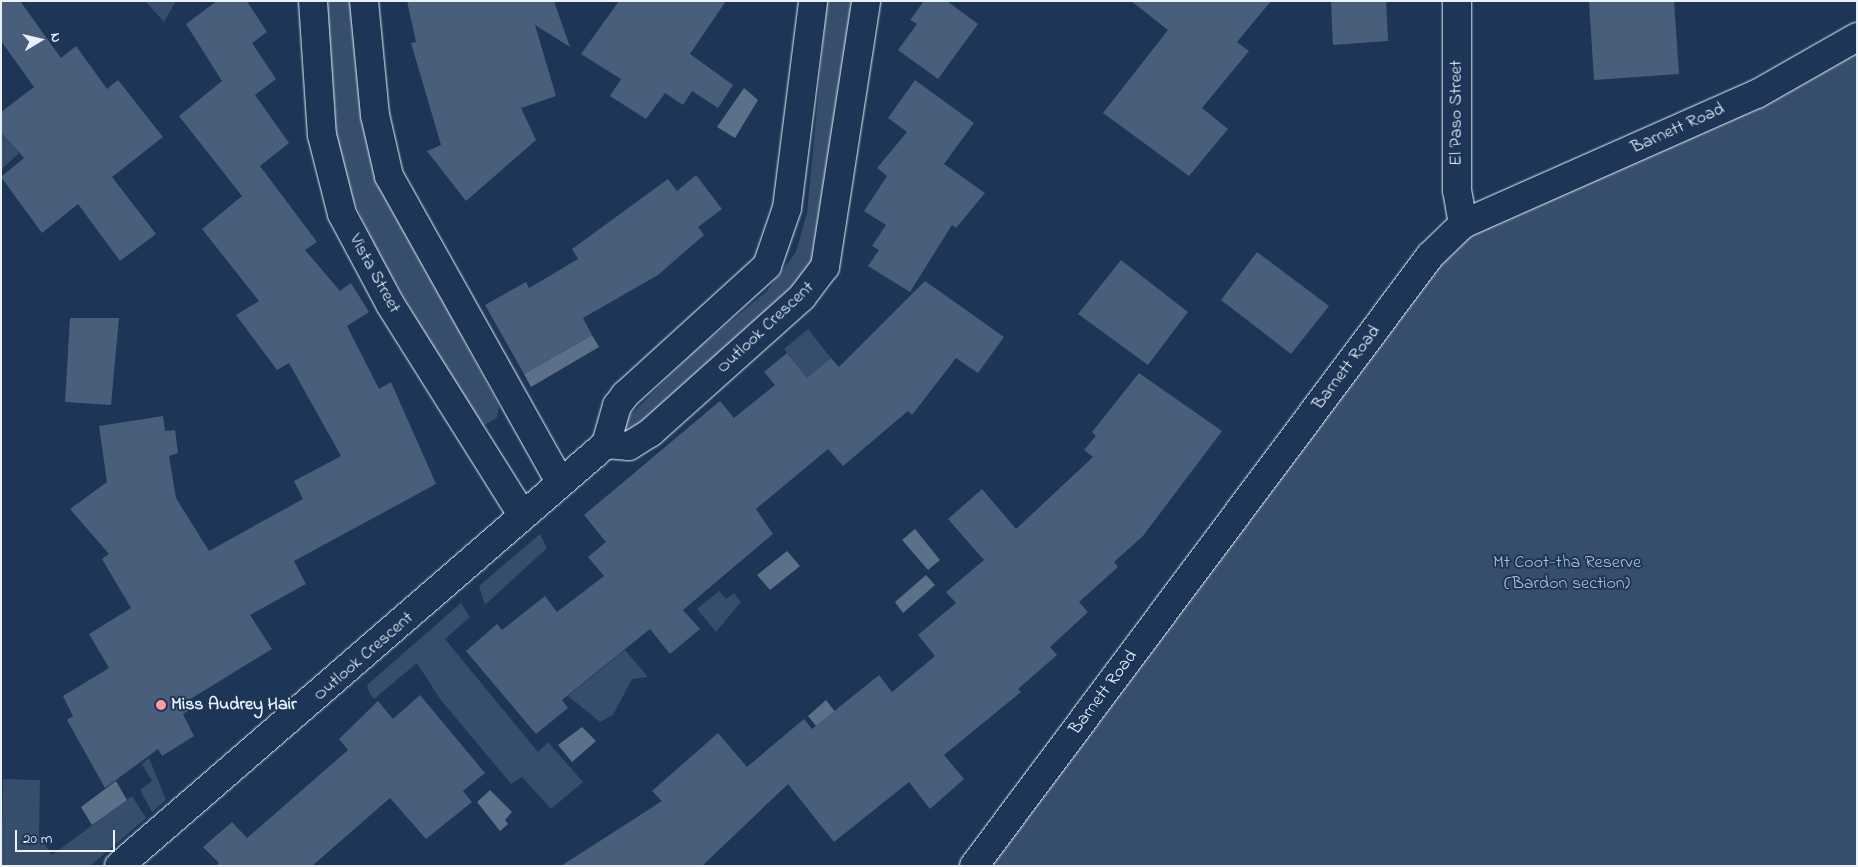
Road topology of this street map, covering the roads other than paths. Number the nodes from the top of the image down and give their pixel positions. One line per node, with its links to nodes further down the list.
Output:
1 (313, 1): 10 (street, Vista Street)
2 (364, 1): 9 (street)
3 (813, 1): 8 (street)
4 (866, 1): 8 (street, Outlook Crescent)
5 (1458, 1): 7 (street, El Paso Street)
6 (1857, 37): 7 (street, Barnett Road)
7 (1463, 224): 12 (street, Barnett Road)
8 (606, 444): 9 (street, Outlook Crescent)
9 (560, 482): 10 (street, Outlook Crescent)
10 (523, 516): 11 (street, Outlook Crescent)
11 (119, 866)
12 (974, 866)

